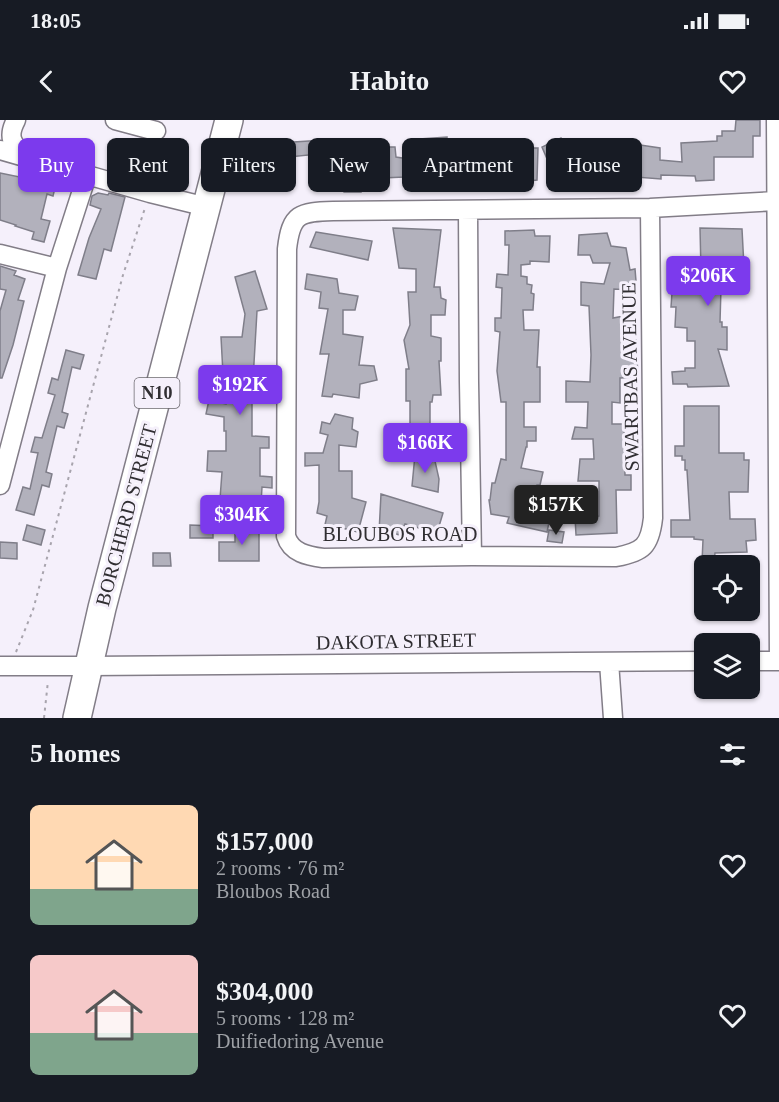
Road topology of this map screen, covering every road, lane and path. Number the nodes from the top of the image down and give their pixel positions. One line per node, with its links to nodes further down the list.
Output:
1 (16, 120): 6 (street)
2 (115, 120): 5 (street)
3 (229, 120): 13 (highway, BORCHERD STREET / N10)
4 (776, 120): 12 (street)
5 (156, 131)
6 (18, 149)
7 (0, 150): 8 (street)
8 (18, 154)
9 (95, 177): 11 (street)
10 (82, 192): 17 (street)
11 (150, 193): 13 (street); 26 (path)
12 (776, 201): 14 (street); 18 (street)
13 (207, 207): 28 (highway, BORCHERD STREET / N10)
14 (650, 208): 15 (street); 20 (street, SWARTBAS AVENUE)
15 (468, 210): 21 (street); 21 (street, BLOUBOS ROAD)
16 (0, 254): 17 (street)
17 (57, 268): 19 (street)
18 (778, 345): 24 (street)
19 (0, 485)
20 (646, 545): 21 (street, BLOUBOS ROAD)
21 (472, 556)
22 (694, 661): 25 (street, DAKOTA STREET)
23 (760, 661): 24 (street)
24 (779, 661)
25 (609, 662): 28 (street, DAKOTA STREET); 31 (street)
26 (5, 666): 27 (street, DAKOTA STREET)
27 (50, 666): 28 (street, DAKOTA STREET); 29 (path)
28 (88, 666): 30 (highway, N10)
29 (44, 718)
30 (77, 718)
31 (613, 718)

